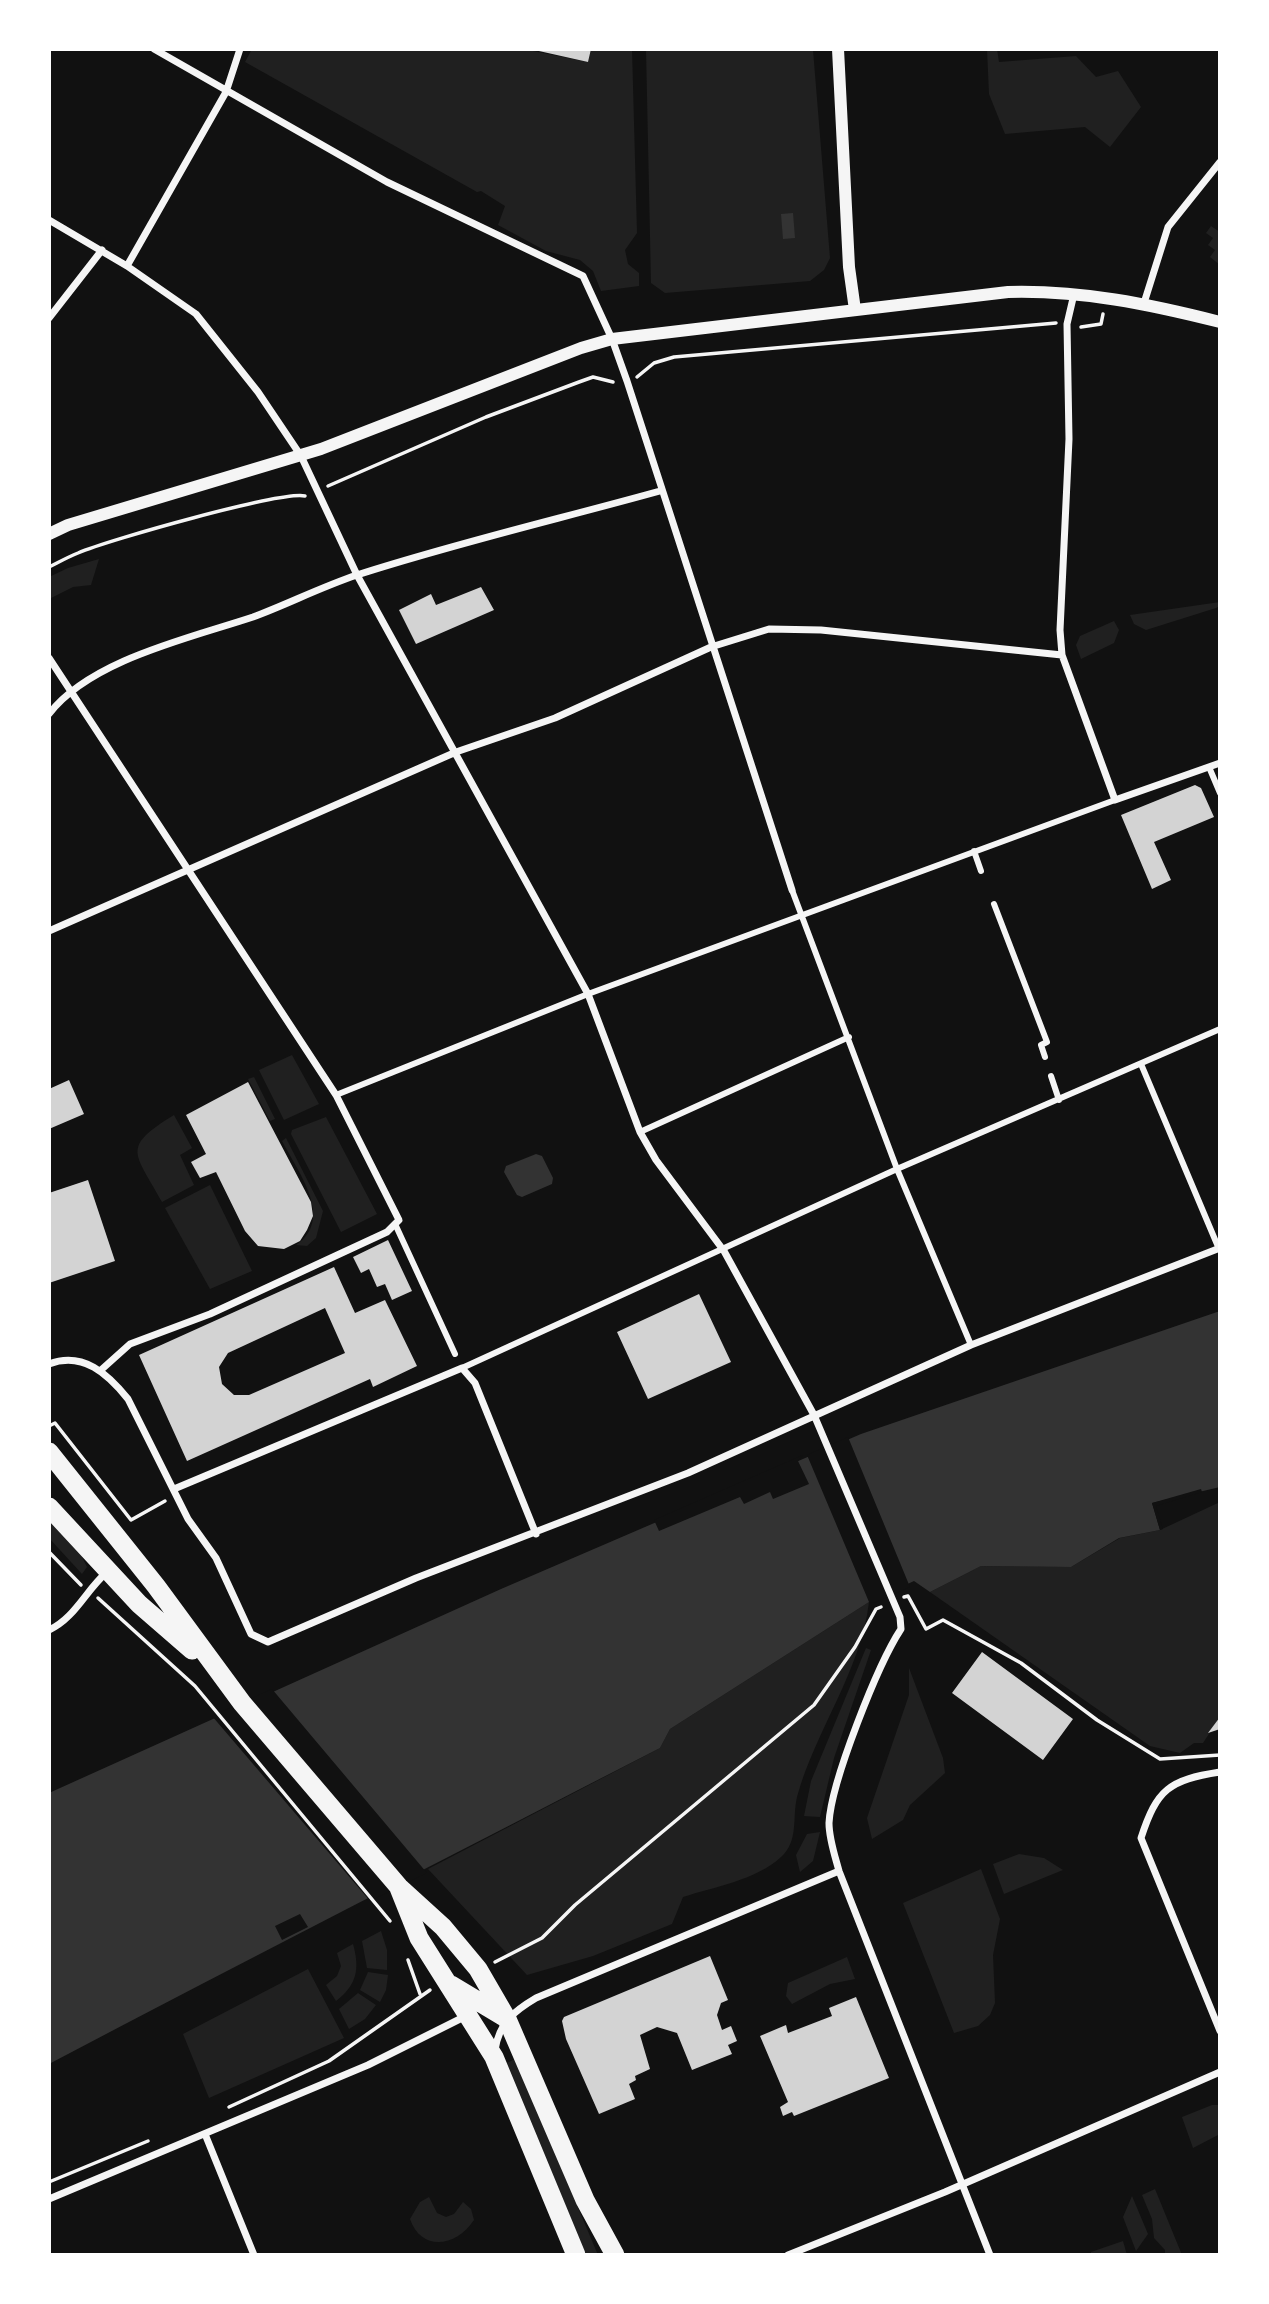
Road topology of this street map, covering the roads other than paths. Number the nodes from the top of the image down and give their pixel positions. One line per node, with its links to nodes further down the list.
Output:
1 (155, 49): 4 (street)
2 (240, 49): 4 (street)
3 (838, 49): 11 (street)
4 (226, 92): 8 (street); 14 (street)
5 (1220, 162): 10 (street)
6 (49, 220): 7 (street)
7 (102, 250): 8 (street); 12 (street)
8 (127, 266): 15 (street)
9 (1074, 293): 10 (street); 11 (street); 20 (street)
10 (1144, 303): 13 (street)
11 (855, 310): 14 (street)
12 (49, 318)
13 (1220, 322)
14 (612, 339): 15 (street); 16 (street)
15 (301, 456): 17 (street); 18 (street)
16 (660, 491): 18 (street); 19 (street)
17 (49, 534)
18 (357, 575): 22 (street); 24 (street)
19 (711, 647): 20 (street); 24 (street); 32 (street)
20 (1062, 655): 28 (street)
21 (49, 658): 22 (street)
22 (72, 690): 23 (street); 30 (street)
23 (49, 714)
24 (456, 752): 30 (street); 36 (street)
25 (1220, 763): 26 (street)
26 (1209, 767): 27 (street); 28 (street)
27 (1220, 793)
28 (1115, 800): 29 (street)
29 (974, 851): 31 (street); 34 (street)
30 (190, 871): 35 (street); 42 (street)
31 (981, 871)
32 (792, 890): 34 (street)
33 (994, 904): 39 (street)
34 (804, 914): 36 (street); 38 (street)
35 (49, 931)
36 (588, 994): 42 (street); 44 (street)
37 (1220, 1029): 40 (street)
38 (849, 1037): 44 (street); 45 (street)
39 (1045, 1057)
40 (1141, 1065): 43 (street); 47 (street)
41 (1051, 1076): 43 (street)
42 (336, 1095): 46 (street)
43 (1059, 1100): 45 (street)
44 (640, 1132): 48 (street)
45 (897, 1169): 48 (street); 49 (street)
46 (396, 1226): 50 (street); 53 (street)
47 (1220, 1248): 49 (street)
48 (724, 1251): 52 (street); 54 (street)
49 (971, 1345): 54 (street)
50 (455, 1354)
51 (49, 1364): 53 (street)
52 (461, 1368): 56 (street); 58 (street)
53 (101, 1370): 56 (street)
54 (814, 1415): 58 (street); 63 (street)
55 (49, 1452): 61 (highway)
56 (174, 1489): 58 (street)
57 (49, 1507): 59 (highway)
58 (536, 1534)
59 (107, 1571): 60 (street); 61 (highway)
60 (49, 1630)
61 (216, 1672): 64 (highway)
62 (1220, 1772): 67 (street)
63 (839, 1871): 66 (street); 71 (street)
64 (399, 1887): 65 (highway); 65 (highway)
65 (480, 2003): 66 (highway); 68 (highway); 70 (street)
66 (507, 2019): 68 (street); 73 (highway)
67 (1220, 2031)
68 (494, 2057): 74 (highway)
69 (1220, 2072): 71 (street)
70 (205, 2134): 72 (street); 75 (street)
71 (964, 2183): 80 (street); 81 (street)
72 (49, 2199)
73 (585, 2200): 78 (highway); 79 (highway)
74 (555, 2208): 76 (highway); 77 (highway)
75 (254, 2255)
76 (567, 2255)
77 (576, 2255)
78 (603, 2255)
79 (615, 2255)
80 (788, 2255)
81 (990, 2255)

